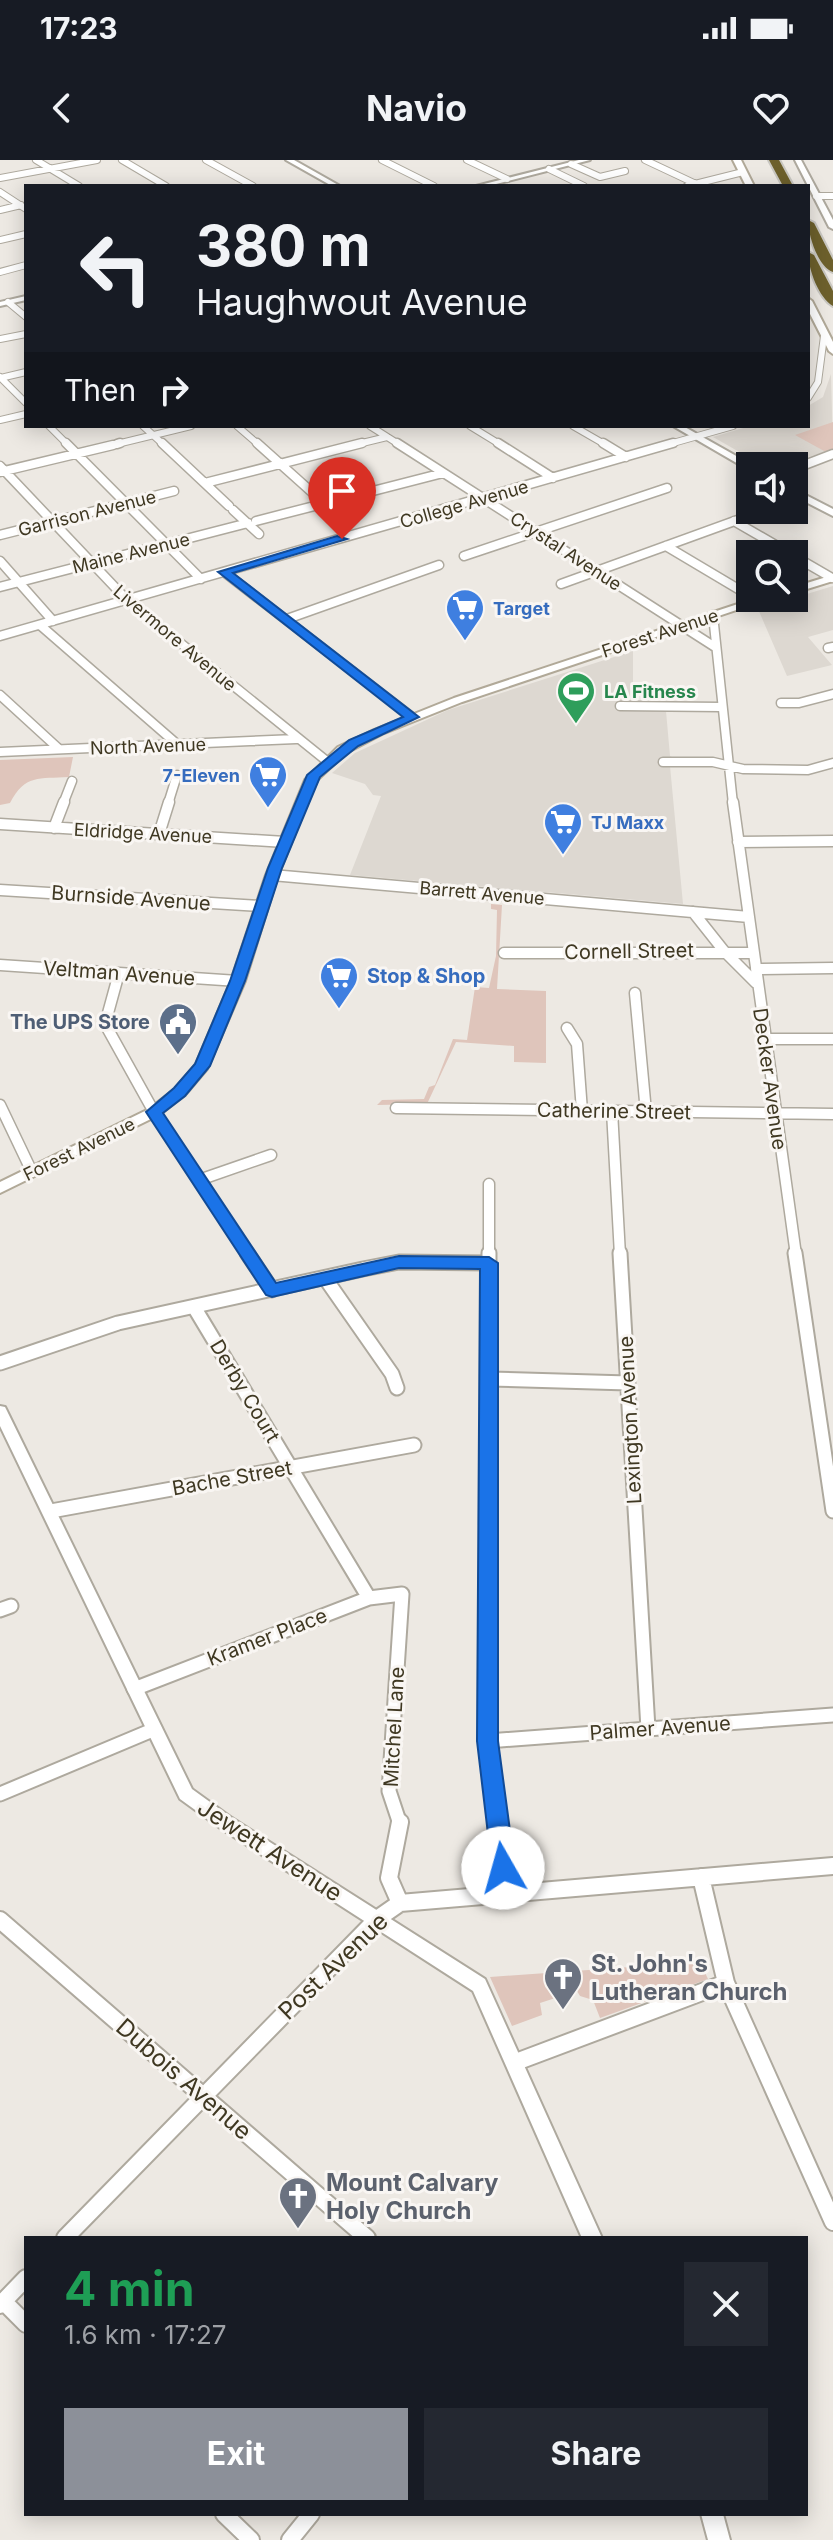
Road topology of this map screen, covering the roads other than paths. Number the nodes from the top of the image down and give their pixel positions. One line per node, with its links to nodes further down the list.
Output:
1 (36, 160): 15 (street)
2 (97, 160): 15 (street)
3 (122, 160): 22 (street)
4 (206, 160): 23 (street)
5 (289, 160): 24 (street)
6 (382, 160): 25 (street)
7 (467, 160): 20 (street)
8 (558, 160): 14 (street)
9 (587, 160): 14 (street)
10 (645, 160): 27 (street)
11 (737, 160): 18 (main road)
12 (774, 160): 29 (highway)
13 (798, 160): 31 (street)
14 (570, 164): 16 (street); 17 (street)
15 (50, 169): 19 (street); 21 (street)
16 (549, 169): 20 (street); 26 (street)
17 (625, 171)
18 (743, 172): 27 (street); 28 (main road)
19 (0, 178)
20 (502, 182)
21 (76, 184)
22 (163, 184)
23 (249, 184)
24 (333, 184)
25 (430, 184)
26 (580, 184)
27 (696, 184)
28 (749, 184)
29 (787, 184)
30 (0, 192): 33 (street)
31 (816, 196): 32 (street); 36 (street)
32 (833, 196)
33 (23, 207): 34 (street)
34 (0, 210)
35 (810, 227): 41 (highway)
36 (833, 227)
37 (24, 234): 38 (street)
38 (0, 240)
39 (810, 259): 44 (highway)
40 (24, 266): 42 (street)
41 (833, 270)
42 (0, 272)
43 (24, 298): 45 (street)
44 (833, 302)
45 (4, 303): 47 (street)
46 (810, 307): 49 (main road)
47 (24, 316)
48 (24, 334): 50 (street)
49 (824, 336): 51 (main road); 53 (street)
50 (0, 339)
51 (833, 351)
52 (833, 357): 53 (street)
53 (821, 361): 54 (street); 57 (street)
54 (810, 364)
55 (24, 372): 56 (street)
56 (0, 378): 58 (street)
57 (810, 395)
58 (24, 401)
59 (24, 414): 60 (street)
60 (0, 420)
61 (51, 428): 73 (street)
62 (145, 428): 70 (street)
63 (183, 428): 70 (street)
64 (239, 428): 77 (street)
65 (373, 428): 71 (street, Crystal Avenue)
66 (473, 428): 81 (street)
67 (576, 428): 75 (street)
68 (681, 428): 72 (street)
69 (726, 428): 72 (street, College Avenue)
70 (153, 435): 73 (street); 82 (street)
71 (387, 437): 77 (street); 80 (street, Crystal Avenue)
72 (697, 437): 75 (street, College Avenue); 76 (street)
73 (76, 453): 79 (street); 87 (street)
74 (833, 454): 78 (street)
75 (626, 457): 81 (street, College Avenue)
76 (736, 459)
77 (281, 464): 82 (street); 88 (street)
78 (808, 464)
79 (1, 469): 91 (street, Livermore Avenue)
80 (443, 473): 85 (street, Crystal Avenue); 88 (street, Maine Avenue)
81 (553, 478): 85 (street, College Avenue)
82 (205, 483): 92 (street)
83 (667, 488): 93 (street)
84 (174, 491): 87 (street, Garrison Avenue)
85 (483, 498): 93 (street, Crystal Avenue); 105 (street, College Avenue)
86 (808, 501): 89 (street)
87 (126, 503): 91 (street, Garrison Avenue); 97 (street)
88 (324, 503): 92 (street, Maine Avenue)
89 (833, 513)
90 (734, 521): 96 (street); 98 (street)
91 (52, 522): 95 (street, Garrison Avenue); 101 (street, Livermore Avenue)
92 (252, 522): 94 (street); 97 (street, Maine Avenue)
93 (535, 532): 99 (street); 104 (street, Crystal Avenue)
94 (259, 534)
95 (0, 535)
96 (766, 540)
97 (167, 544): 101 (street, Maine Avenue); 107 (street)
98 (666, 546): 104 (street); 110 (street)
99 (464, 556)
100 (0, 561): 108 (street)
101 (91, 563): 108 (street, Maine Avenue); 113 (street, Livermore Avenue)
102 (808, 564): 106 (street)
103 (439, 565): 116 (street)
104 (597, 571): 109 (street); 119 (street, Crystal Avenue)
105 (224, 572): 107 (street, College Avenue); 116 (street)
106 (833, 578): 111 (main road)
107 (201, 579): 113 (street, College Avenue)
108 (19, 582): 112 (street, Maine Avenue); 117 (street)
109 (561, 584)
110 (736, 586)
111 (808, 586)
112 (0, 587)
113 (127, 600): 117 (street, College Avenue); 128 (street, Livermore Avenue)
114 (736, 606): 115 (main road, Forest Avenue)
115 (713, 615): 119 (main road, Forest Avenue); 121 (street, Decker Avenue)
116 (287, 619): 127 (street)
117 (53, 621): 118 (street, College Avenue)
118 (40, 625): 120 (street, College Avenue); 129 (street)
119 (681, 626): 121 (street); 127 (main road, Forest Avenue)
120 (0, 636)
121 (715, 647): 126 (street, Decker Avenue)
122 (833, 694): 124 (street)
123 (0, 695): 130 (street)
124 (781, 703)
125 (620, 706): 126 (street)
126 (721, 707): 135 (street, Decker Avenue)
127 (412, 717): 132 (main road, Forest Avenue)
128 (296, 739): 129 (street, North Avenue); 132 (street, Livermore Avenue)
129 (178, 745): 130 (street, North Avenue)
130 (59, 749): 131 (street, North Avenue)
131 (0, 752)
132 (328, 762): 142 (main road, Forest Avenue)
133 (663, 762): 135 (street)
134 (833, 763): 135 (street)
135 (729, 765): 143 (street, Decker Avenue)
136 (177, 775): 140 (street)
137 (72, 781): 139 (street)
138 (0, 824): 139 (street, Eldridge Avenue)
139 (54, 828): 140 (street, Eldridge Avenue)
140 (159, 834): 142 (street, Eldridge Avenue)
141 (833, 841): 143 (street)
142 (285, 842): 144 (main road, Forest Avenue)
143 (738, 842): 148 (street, Decker Avenue)
144 (272, 875): 146 (main road, Forest Avenue); 147 (street, Barrett Avenue)
145 (0, 890): 146 (street, Burnside Avenue)
146 (261, 906): 156 (main road, Forest Avenue)
147 (693, 912): 148 (street, Barrett Avenue); 149 (street)
148 (749, 917): 151 (street, Decker Avenue)
149 (724, 951): 150 (street, Cornell Street); 151 (street, Cornell Street); 157 (street)
150 (504, 953)
151 (754, 953): 154 (street, Decker Avenue)
152 (0, 965): 155 (street, Veltman Avenue)
153 (833, 968): 154 (street)
154 (756, 969): 157 (street, Decker Avenue)
155 (119, 973): 156 (street, Veltman Avenue); 166 (street)
156 (238, 981): 166 (main road, Forest Avenue)
157 (756, 983): 160 (street, Decker Avenue)
158 (635, 993): 167 (street)
159 (567, 1028): 164 (street)
160 (764, 1039): 161 (street); 168 (street, Decker Avenue)
161 (833, 1039)
162 (0, 1105): 171 (street)
163 (396, 1108): 164 (street, Catherine Street)
164 (582, 1111): 165 (street, Catherine Street)
165 (612, 1111): 167 (street, Catherine Street); 181 (street, Lexington Avenue)
166 (154, 1112): 171 (main road, Forest Avenue); 172 (street)
167 (646, 1112): 168 (street, Catherine Street)
168 (775, 1113): 169 (street, Catherine Street); 187 (street, Decker Avenue)
169 (833, 1114)
170 (271, 1155): 172 (street)
171 (32, 1172): 174 (main road, Forest Avenue)
172 (199, 1180): 177 (street)
173 (489, 1184): 175 (street)
174 (0, 1188)
175 (489, 1263): 176 (street); 180 (street)
176 (325, 1278): 177 (street); 182 (street)
177 (272, 1290): 178 (street)
178 (194, 1307): 179 (street); 185 (street, Derby Court)
179 (0, 1363)
180 (490, 1379): 181 (street); 194 (street)
181 (628, 1383): 193 (street, Lexington Avenue)
182 (397, 1388)
183 (0, 1411): 186 (street, Jewett Avenue)
184 (414, 1445): 185 (street, Bache Street)
185 (291, 1467): 186 (street, Bache Street); 189 (street, Derby Court)
186 (51, 1511): 190 (street, Jewett Avenue)
187 (833, 1511)
188 (402, 1594): 189 (street, Kramer Place); 199 (street, Mitchel Lane)
189 (369, 1598): 190 (street, Kramer Place)
190 (134, 1689): 192 (street, Jewett Avenue)
191 (833, 1715): 193 (street, Palmer Avenue)
192 (155, 1729): 195 (street); 200 (street, Jewett Avenue)
193 (648, 1729): 194 (street, Palmer Avenue)
194 (488, 1741): 198 (street)
195 (0, 1794)
196 (833, 1866): 197 (street, Post Avenue)
197 (701, 1877): 198 (street, Post Avenue); 202 (street)
198 (506, 1892): 199 (street, Post Avenue)
199 (400, 1903): 200 (street, Post Avenue)
200 (377, 1919): 203 (street, Jewett Avenue); 204 (street, Post Avenue)
201 (0, 1920): 204 (street, Dubois Avenue)
202 (726, 1983): 203 (street); 205 (street)
203 (516, 2062): 208 (street, Jewett Avenue)
204 (203, 2096): 206 (street, Post Avenue); 207 (street, Dubois Avenue)
205 (833, 2222)
206 (67, 2236)
207 (365, 2236)
208 (591, 2236)
209 (24, 2280): 210 (street)
210 (2, 2303): 211 (street)
211 (24, 2322)
212 (226, 2516): 215 (street)
213 (309, 2516): 216 (street)
214 (713, 2516): 217 (street)
215 (251, 2540)
216 (290, 2540)
217 (719, 2540)

